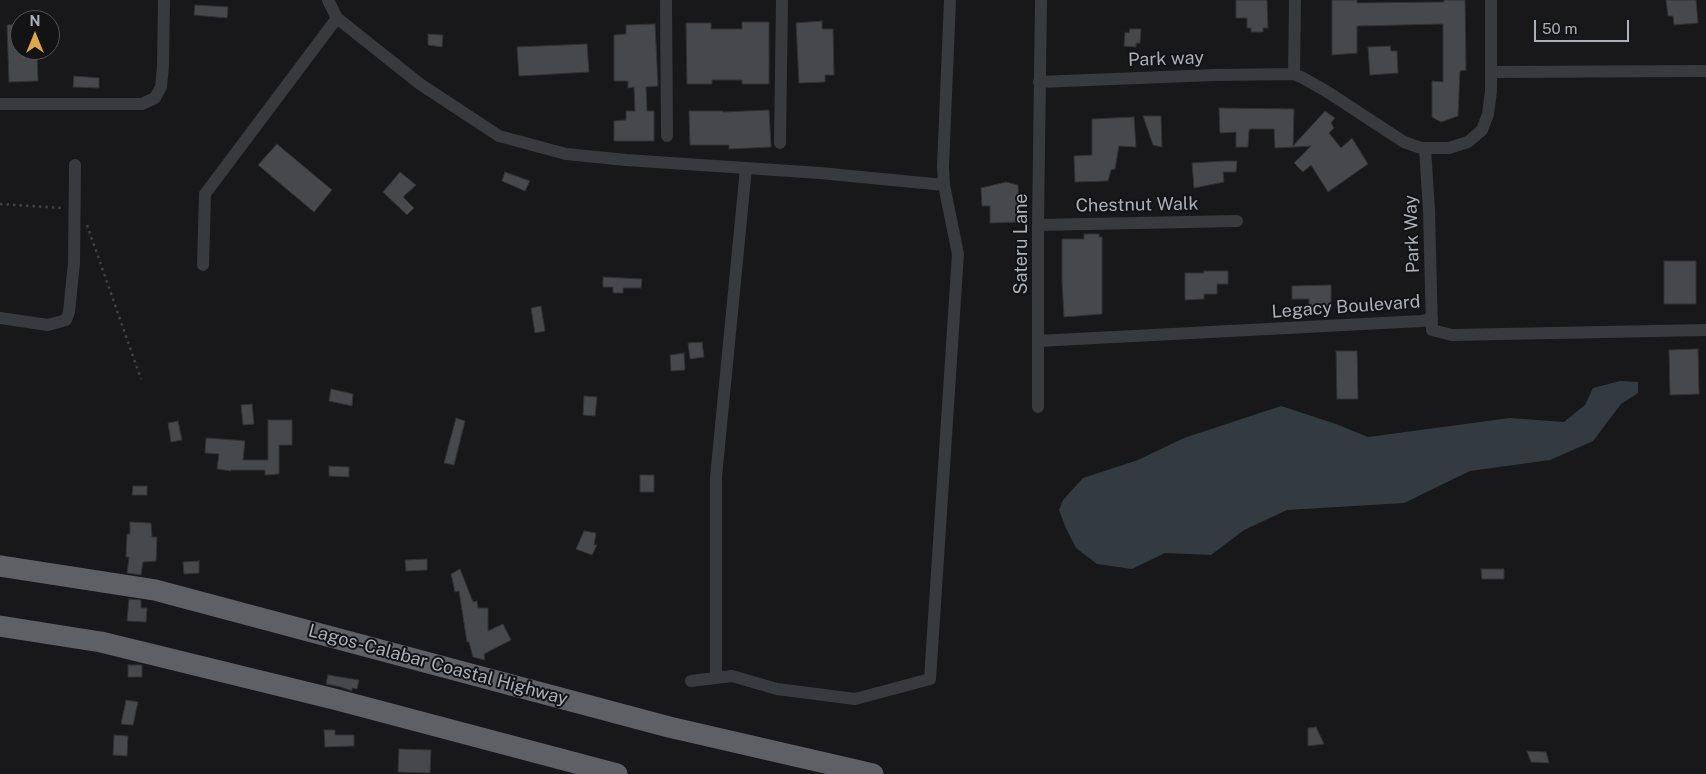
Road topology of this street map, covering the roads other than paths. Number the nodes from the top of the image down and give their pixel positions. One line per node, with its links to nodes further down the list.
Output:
1 (164, 0): 14 (street)
2 (328, 0): 9 (street)
3 (666, 0): 15 (street)
4 (782, 0): 16 (street)
5 (950, 0): 20 (street)
6 (1041, 0): 13 (street, Sateru Lane)
7 (1295, 0): 12 (street)
8 (1492, 0): 10 (street)
9 (337, 18): 19 (street); 23 (street)
10 (1491, 72): 11 (street); 17 (street)
11 (1706, 72)
12 (1294, 74): 13 (street, Park way); 17 (street)
13 (1039, 82): 22 (street, Sateru Lane)
14 (0, 104)
15 (667, 136)
16 (780, 143)
17 (1423, 148): 25 (street, Park Way)
18 (76, 165): 24 (street)
19 (746, 168): 20 (street); 31 (street)
20 (944, 185): 31 (street)
21 (1237, 220): 22 (street, Chestnut Walk)
22 (1038, 225): 27 (street, Sateru Lane)
23 (203, 265)
24 (0, 318)
25 (1432, 319): 26 (street, Legacy Boulevard); 27 (street, Legacy Boulevard)
26 (1706, 330)
27 (1038, 341): 28 (street, Sateru Lane)
28 (1038, 407)
29 (0, 566): 34 (highway, Lagos-Calabar Coastal Highway)
30 (0, 626): 33 (highway)
31 (716, 678): 32 (street)
32 (692, 681)
33 (617, 774)
34 (873, 774)

